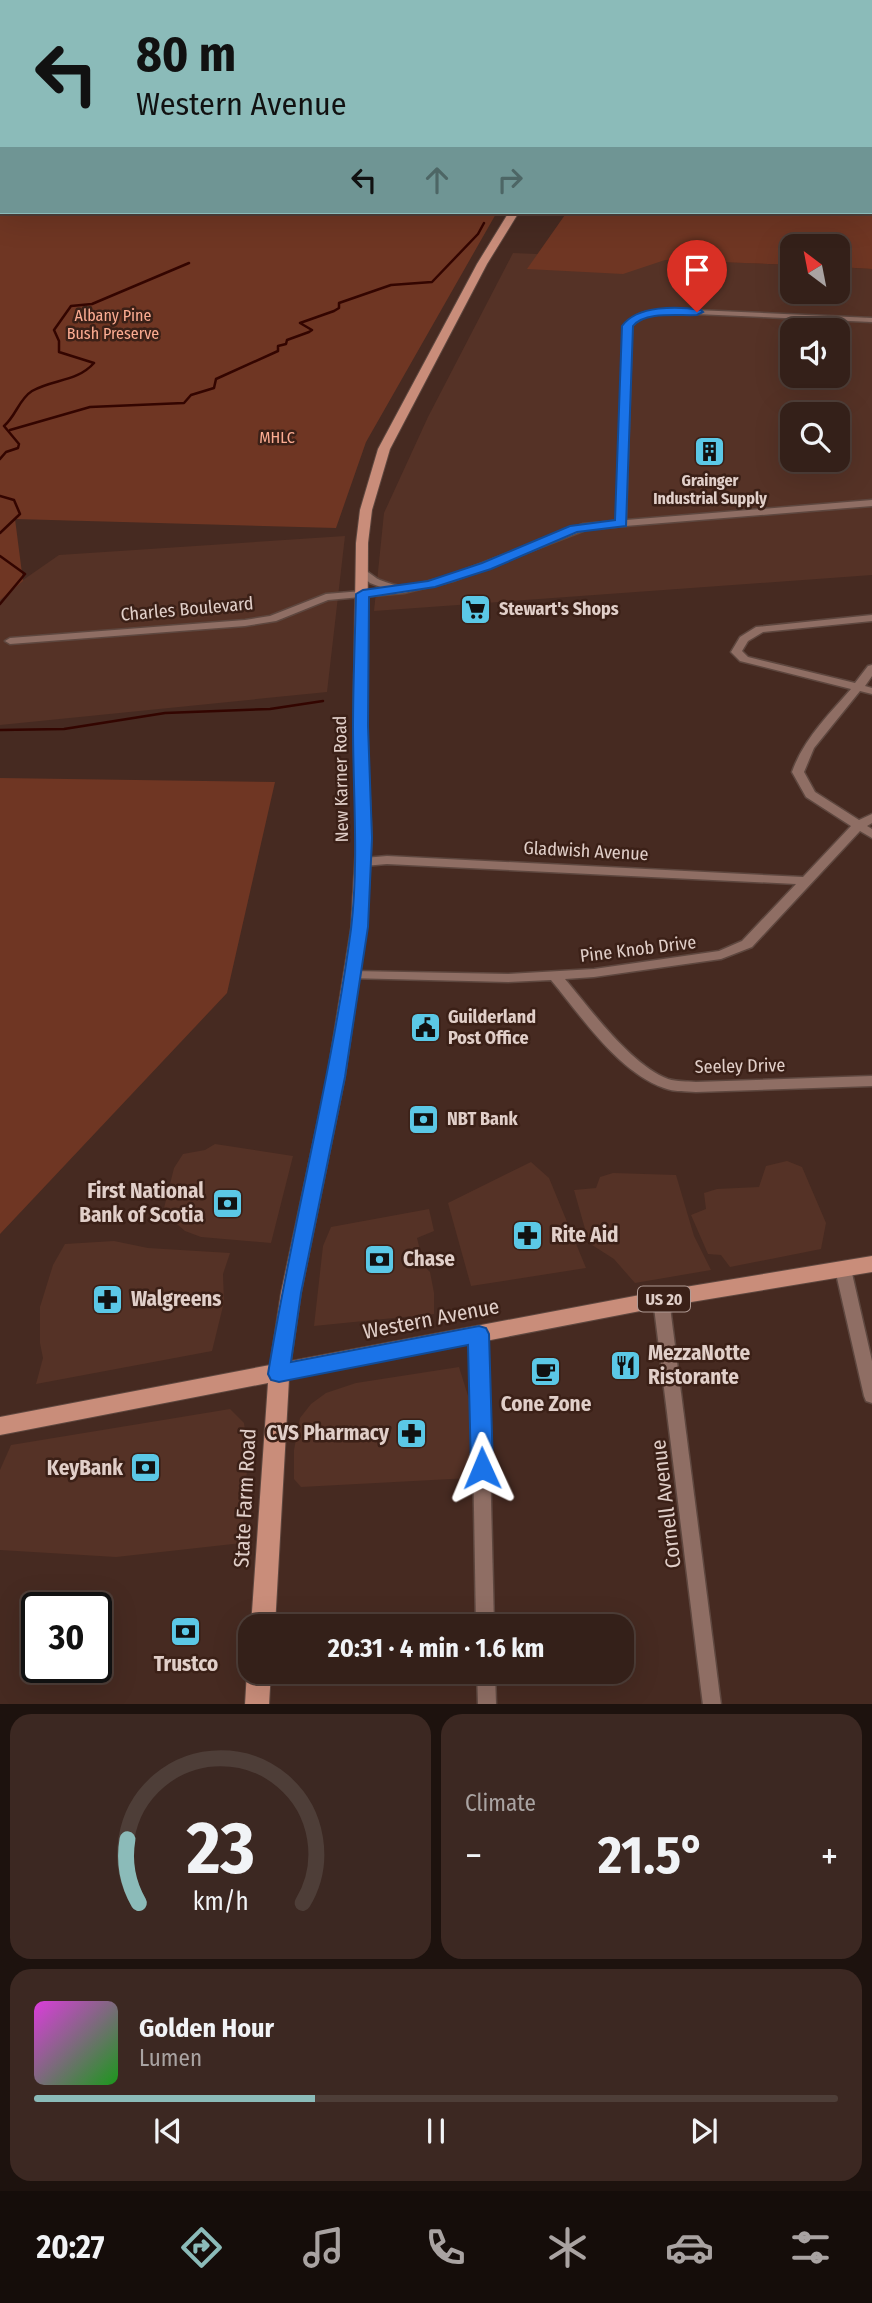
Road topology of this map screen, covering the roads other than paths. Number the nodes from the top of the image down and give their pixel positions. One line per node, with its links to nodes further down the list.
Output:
1 (513, 214): 5 (main road, New Karner Road)
2 (872, 320): 4 (street)
3 (872, 503): 4 (street, Charles Boulevard)
4 (621, 523): 6 (street, Charles Boulevard)
5 (362, 571): 6 (street); 7 (main road, New Karner Road)
6 (404, 590): 7 (street, Charles Boulevard)
7 (363, 594): 9 (street, Charles Boulevard); 15 (main road, New Karner Road)
8 (872, 618): 11 (street)
9 (10, 641)
10 (872, 668): 11 (street)
11 (866, 689): 13 (street)
12 (872, 818): 13 (street, Pine Knob Drive)
13 (858, 826): 14 (street); 16 (street, Pine Knob Drive)
14 (872, 834)
15 (363, 862): 16 (street, Gladwish Avenue); 17 (main road, New Karner Road)
16 (807, 881): 18 (street, Pine Knob Drive)
17 (353, 975): 18 (street, Pine Knob Drive); 24 (main road, New Karner Road)
18 (554, 975): 19 (street, Seeley Drive)
19 (872, 1081)
20 (872, 1264): 21 (main road, Western Avenue / US 20)
21 (843, 1269): 22 (main road, Western Avenue / US 20); 25 (street)
22 (661, 1299): 23 (main road, Western Avenue / US 20); 33 (street, Cornell Avenue)
23 (479, 1334): 24 (main road, Western Avenue / US 20); 28 (street)
24 (279, 1374): 26 (main road, Western Avenue / US 20); 27 (main road, State Farm Road)
25 (872, 1396)
26 (0, 1426)
27 (264, 1614)
28 (485, 1614)
29 (258, 1684): 31 (main road)
30 (486, 1684): 32 (street)
31 (257, 1704)
32 (487, 1704)
33 (712, 1704)

